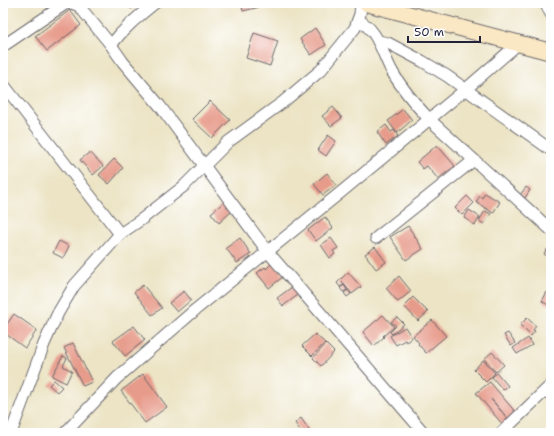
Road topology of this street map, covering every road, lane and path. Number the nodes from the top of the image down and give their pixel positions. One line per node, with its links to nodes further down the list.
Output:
1 (155, 3): 9 (street)
2 (361, 3): 6 (street)
3 (366, 3): 8 (street)
4 (545, 3): 5 (street)
5 (551, 14)
6 (358, 20): 7 (street); 17 (street)
7 (378, 41): 13 (street); 14 (street)
8 (519, 43): 11 (street); 13 (street)
9 (111, 45): 10 (street); 17 (street)
10 (3, 46)
11 (551, 52)
12 (3, 84): 19 (street)
13 (466, 90): 14 (street); 15 (street)
14 (429, 119): 16 (street); 21 (street)
15 (551, 150)
16 (474, 160): 18 (street); 20 (street)
17 (205, 166): 19 (street); 21 (street)
18 (551, 230)
19 (120, 234): 23 (street)
20 (376, 238)
21 (268, 252): 24 (street); 25 (street)
22 (551, 385): 26 (street)
23 (10, 433)
24 (65, 433)
25 (424, 433)
26 (501, 433)

